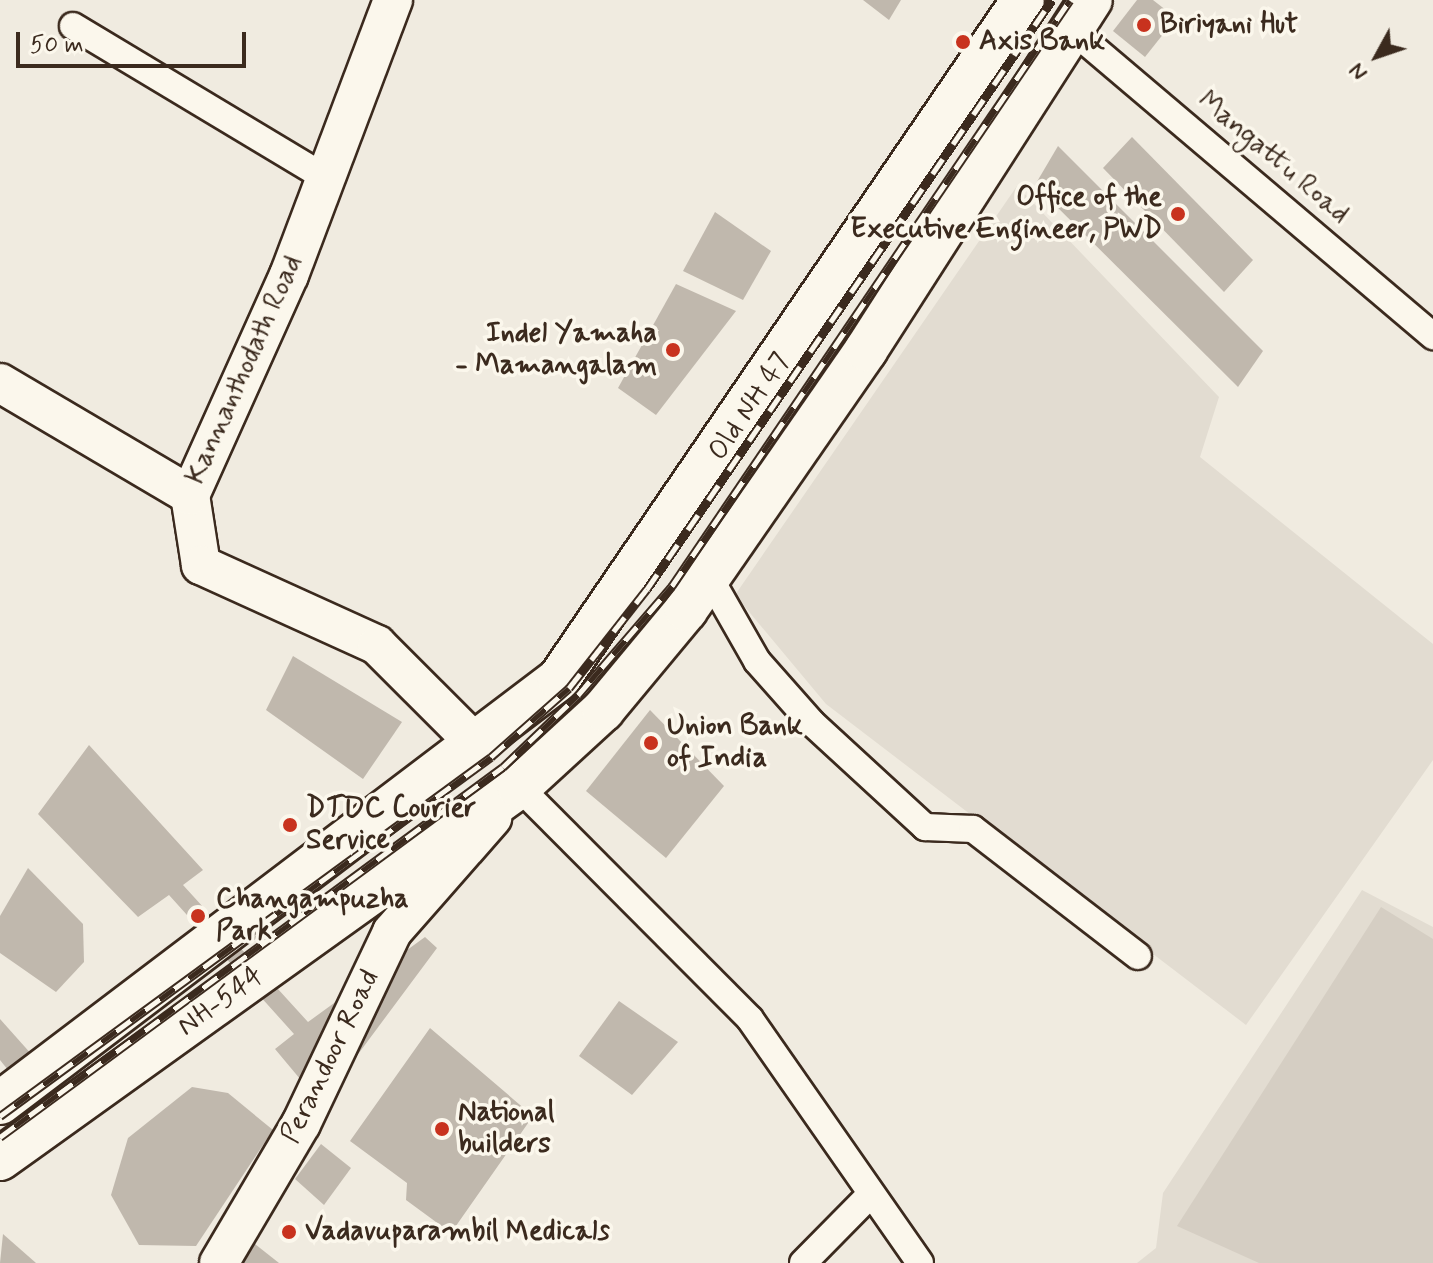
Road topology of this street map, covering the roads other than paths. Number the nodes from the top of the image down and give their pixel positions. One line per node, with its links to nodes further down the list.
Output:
1 (393, 0): 5 (street, Kannanthodath Road)
2 (1023, 0): 6 (main road, Old NH 47)
3 (1081, 14): 7 (street, Mangattu Road); 8 (main road)
4 (73, 26): 5 (street)
5 (326, 178): 10 (street, Kannanthodath Road)
6 (812, 313): 8 (main road); 12 (main road, Old NH 47)
7 (1433, 336)
8 (866, 350): 11 (main road)
9 (0, 383): 10 (street)
10 (190, 495): 12 (street, Kannanthodath Road)
11 (708, 575): 14 (main road); 15 (street)
12 (477, 745): 13 (main road, Old NH 47)
13 (436, 777): 16 (main road, NH-544)
14 (519, 787): 17 (main road, NH-544); 18 (street); 19 (street, Perandoor Road)
15 (1138, 956)
16 (0, 1103)
17 (0, 1159)
18 (871, 1194): 20 (street); 21 (street)
19 (219, 1263)
20 (803, 1263)
21 (920, 1263)

